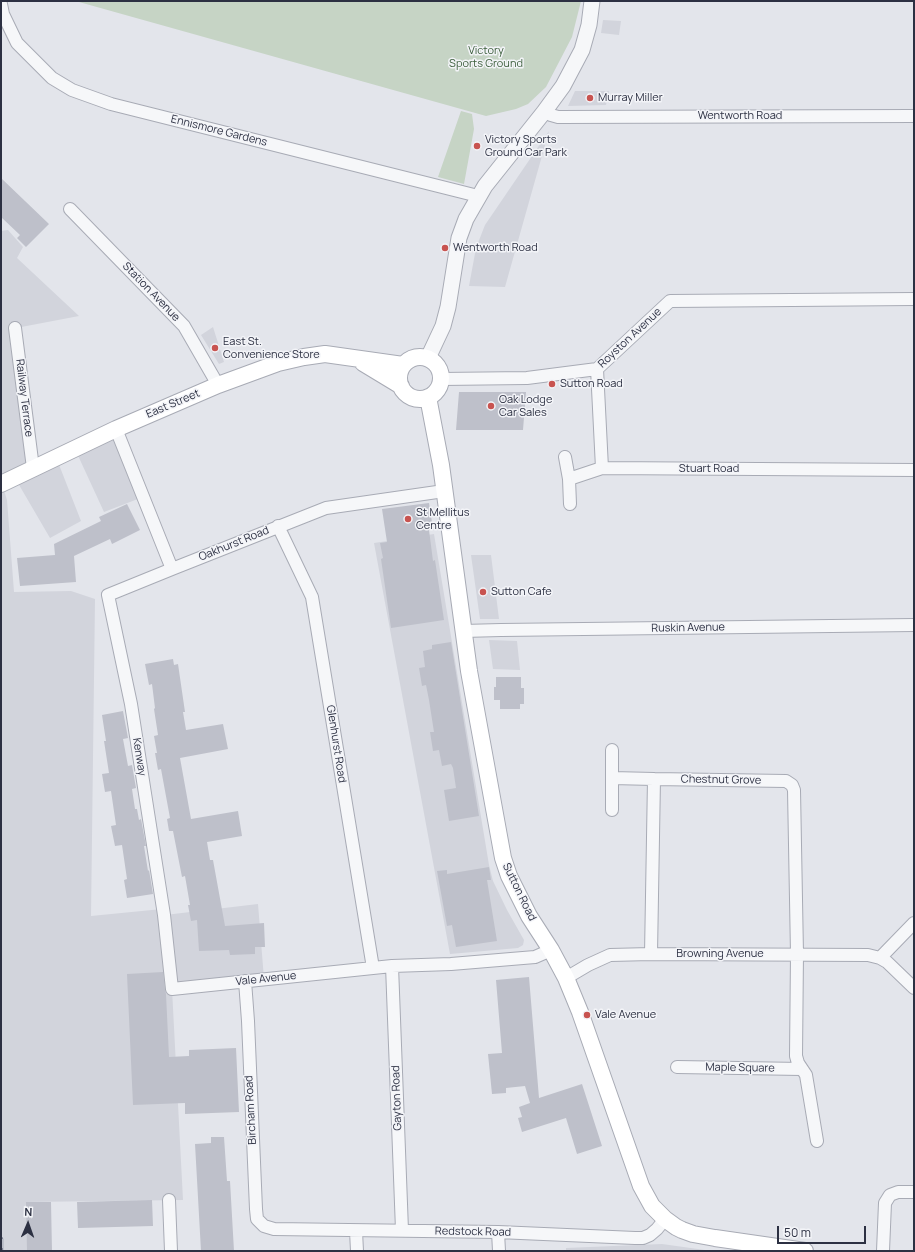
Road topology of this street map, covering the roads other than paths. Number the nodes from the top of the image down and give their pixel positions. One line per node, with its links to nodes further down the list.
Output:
1 (592, 1): 3 (street)
2 (1, 4): 5 (street, Ennismore Gardens)
3 (544, 112): 4 (street, Wentworth Road); 5 (street)
4 (914, 116)
5 (478, 196): 10 (street)
6 (70, 209): 14 (street, Station Avenue)
7 (914, 299): 12 (street, Royston Avenue)
8 (15, 328): 19 (street, Railway Terrace)
9 (354, 358): 11 (main road, East Street); 14 (main road, East Street); 15 (main road, East Street)
10 (428, 358): 11 (main road); 13 (main road)
11 (403, 365): 15 (main road)
12 (597, 369): 13 (street, Royston Avenue); 20 (street)
13 (441, 379): 16 (main road)
14 (218, 385): 17 (main road, East Street)
15 (401, 386): 16 (main road)
16 (428, 397): 24 (main road, Sutton Road)
17 (116, 429): 19 (main road, East Street); 27 (street)
18 (565, 458): 22 (street)
19 (33, 468): 23 (main road, East Street)
20 (602, 468): 21 (street, Stuart Road); 22 (street, Stuart Road)
21 (914, 470)
22 (569, 478): 25 (street)
23 (1, 484)
24 (444, 491): 26 (street, Oakhurst Road); 29 (main road, Sutton Road)
25 (570, 504)
26 (278, 526): 27 (street, Oakhurst Road); 40 (street, Glenhurst Road)
27 (172, 569): 44 (street, Kenway)
28 (914, 625): 29 (street, Ruskin Avenue)
29 (463, 631): 35 (main road, Sutton Road)
30 (612, 750): 31 (street)
31 (612, 778): 32 (street); 33 (street)
32 (654, 779): 36 (street); 37 (street, Chestnut Grove)
33 (612, 810)
34 (914, 923): 38 (street)
35 (551, 950): 39 (street, Vale Avenue); 41 (main road, Sutton Road)
36 (651, 954): 37 (street, Browning Avenue); 41 (street, Browning Avenue)
37 (797, 954): 38 (street, Browning Avenue); 46 (street)
38 (880, 958): 43 (street, Browning Avenue)
39 (392, 966): 40 (street, Vale Avenue); 52 (street, Gayton Road)
40 (373, 968): 42 (street, Vale Avenue)
41 (566, 978): 50 (main road, Sutton Road)
42 (246, 981): 44 (street, Vale Avenue); 51 (street, Bircham Road)
43 (914, 988)
44 (172, 989)
45 (677, 1067): 46 (street, Maple Square)
46 (802, 1069): 47 (street)
47 (817, 1141)
48 (914, 1192): 59 (street)
49 (169, 1200): 55 (street)
50 (665, 1219): 54 (street, Redstock Road); 58 (main road, Sutton Road)
51 (274, 1229): 53 (street, Redstock Road)
52 (402, 1230): 53 (street, Redstock Road); 54 (street, Redstock Road)
53 (356, 1231): 56 (street)
54 (498, 1232): 57 (street)
55 (171, 1251)
56 (357, 1251)
57 (499, 1251)
58 (805, 1251)
59 (883, 1251)

